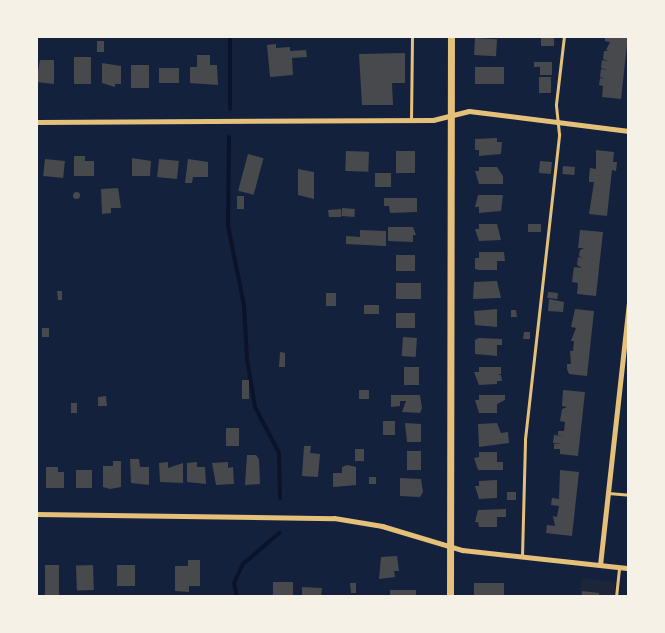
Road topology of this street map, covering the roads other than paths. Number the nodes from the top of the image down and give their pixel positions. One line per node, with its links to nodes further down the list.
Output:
1 (412, 36): 5 (lane)
2 (451, 36): 4 (street)
3 (564, 36): 6 (lane)
4 (451, 115): 5 (street); 6 (street); 13 (street)
5 (411, 120): 7 (street)
6 (557, 120): 8 (street); 14 (lane)
7 (36, 122)
8 (629, 131)
9 (629, 302): 10 (street)
10 (608, 492): 11 (lane); 15 (street)
11 (629, 495)
12 (36, 514): 13 (street)
13 (451, 546): 14 (street); 18 (street)
14 (522, 556): 15 (street)
15 (600, 565): 16 (street)
16 (619, 567): 17 (street); 19 (lane)
17 (629, 568)
18 (450, 597)
19 (616, 597)

